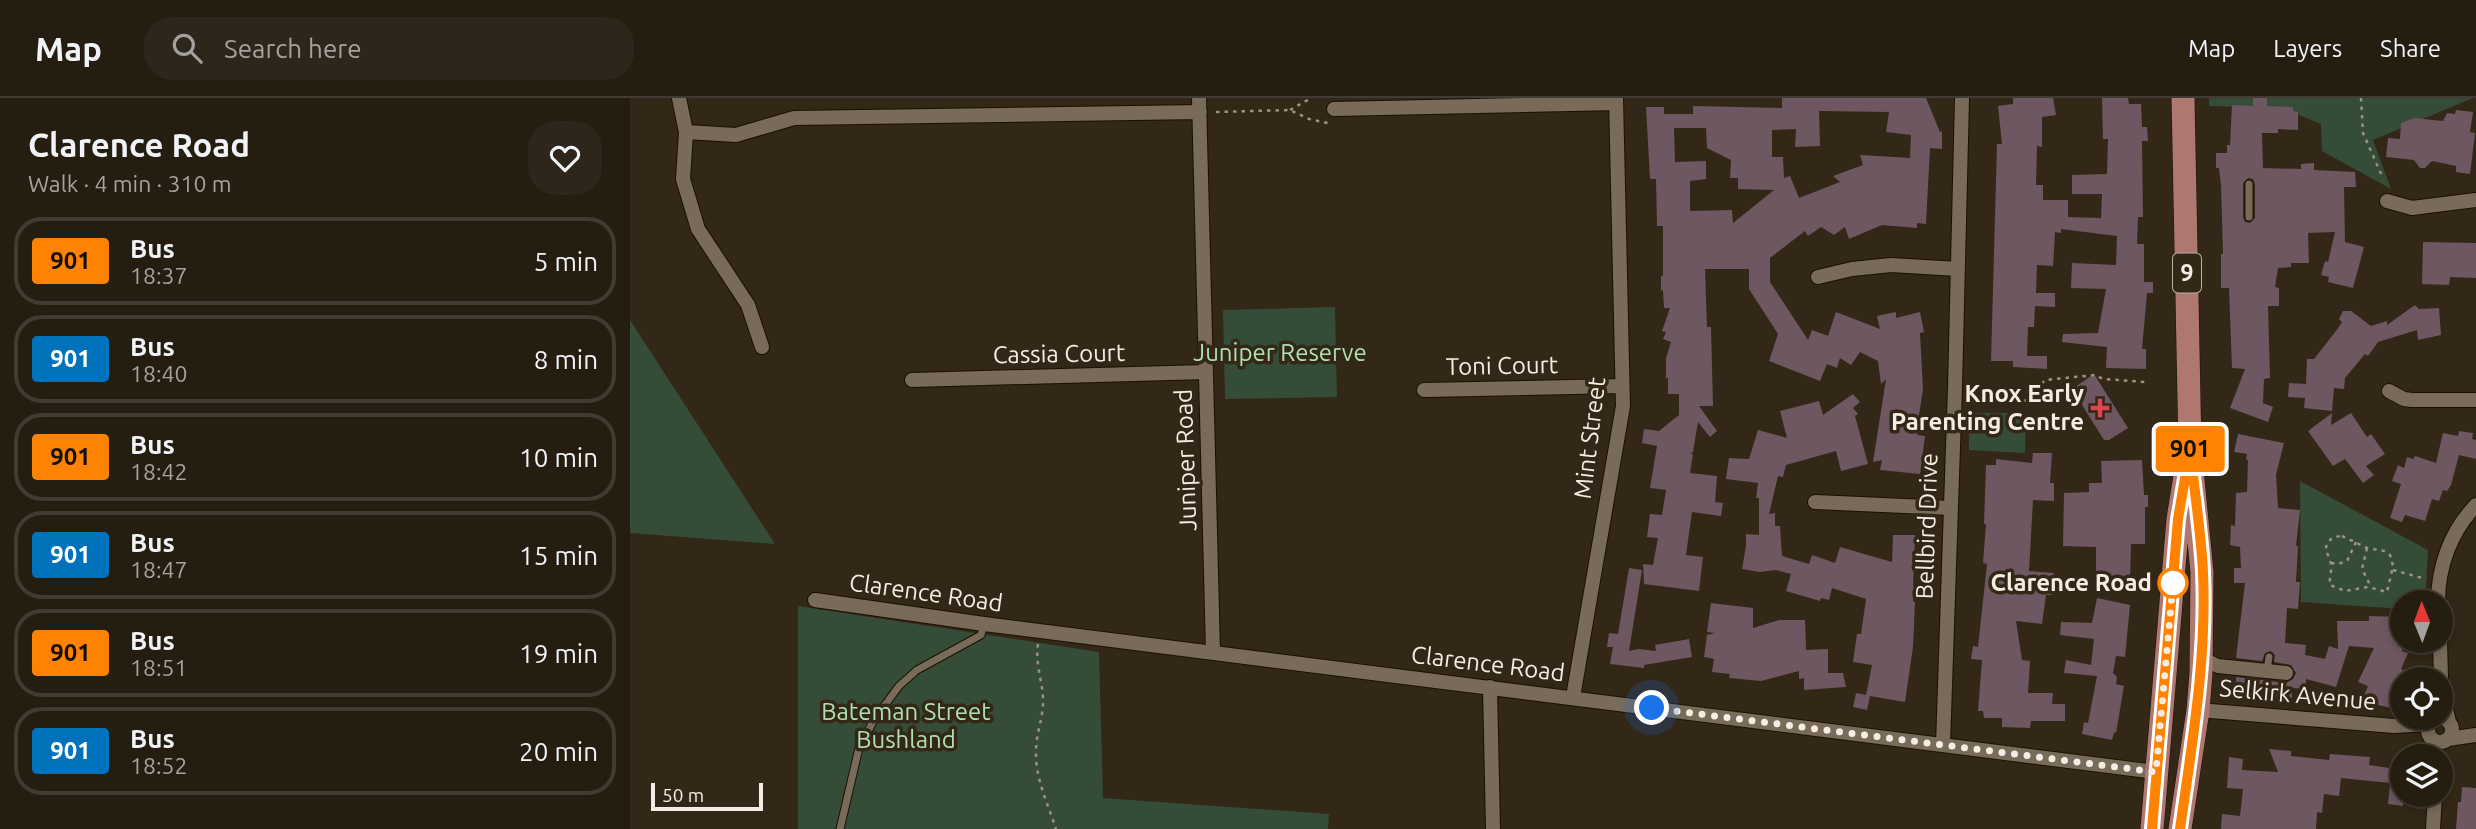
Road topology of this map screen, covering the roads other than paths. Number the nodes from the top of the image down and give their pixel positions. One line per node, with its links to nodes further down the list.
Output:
1 (679, 98): 7 (street)
2 (1962, 98): 12 (street, Bellbird Drive)
3 (2183, 98): 21 (main road, 9)
4 (1616, 100): 6 (street); 17 (street, Mint Street)
5 (1199, 105): 7 (street); 15 (street, Juniper Road)
6 (1332, 116)
7 (686, 132): 14 (street)
8 (2249, 184): 11 (lane)
9 (2476, 200): 10 (street)
10 (2387, 201)
11 (2249, 217)
12 (1958, 269): 13 (street); 24 (street, Bellbird Drive)
13 (1818, 277)
14 (762, 347)
15 (1206, 372): 16 (street, Cassia Court); 28 (street, Juniper Road)
16 (912, 380)
17 (1622, 386): 18 (street, Toni Court); 32 (street, Mint Street)
18 (1424, 390)
19 (2389, 391): 20 (street)
20 (2476, 400)
21 (2190, 449): 29 (main road, 9); 33 (main road, 9)
22 (1815, 502): 24 (street)
23 (2476, 505): 25 (street)
24 (1950, 508): 37 (street, Bellbird Drive)
25 (2440, 590)
26 (815, 600): 27 (street, Clarence Road)
27 (985, 624): 28 (street, Clarence Road); 41 (lane)
28 (1213, 652): 31 (street, Clarence Road)
29 (2201, 658): 30 (street); 34 (main road, 9)
30 (2286, 673)
31 (1490, 687): 32 (street, Clarence Road); 42 (street)
32 (1573, 698): 37 (street, Clarence Road)
33 (2162, 708): 34 (main road); 38 (main road, 9)
34 (2198, 710): 36 (street, Selkirk Avenue); 39 (main road, 9)
35 (2476, 733): 36 (street, Selkirk Avenue)
36 (2438, 734)
37 (1943, 745): 38 (street, Clarence Road)
38 (2156, 772): 39 (main road); 43 (main road, 9)
39 (2187, 778): 44 (main road, 9)
40 (2434, 807): 45 (street)
41 (840, 829)
42 (1493, 829)
43 (2152, 829)
44 (2180, 829)
45 (2433, 829)

